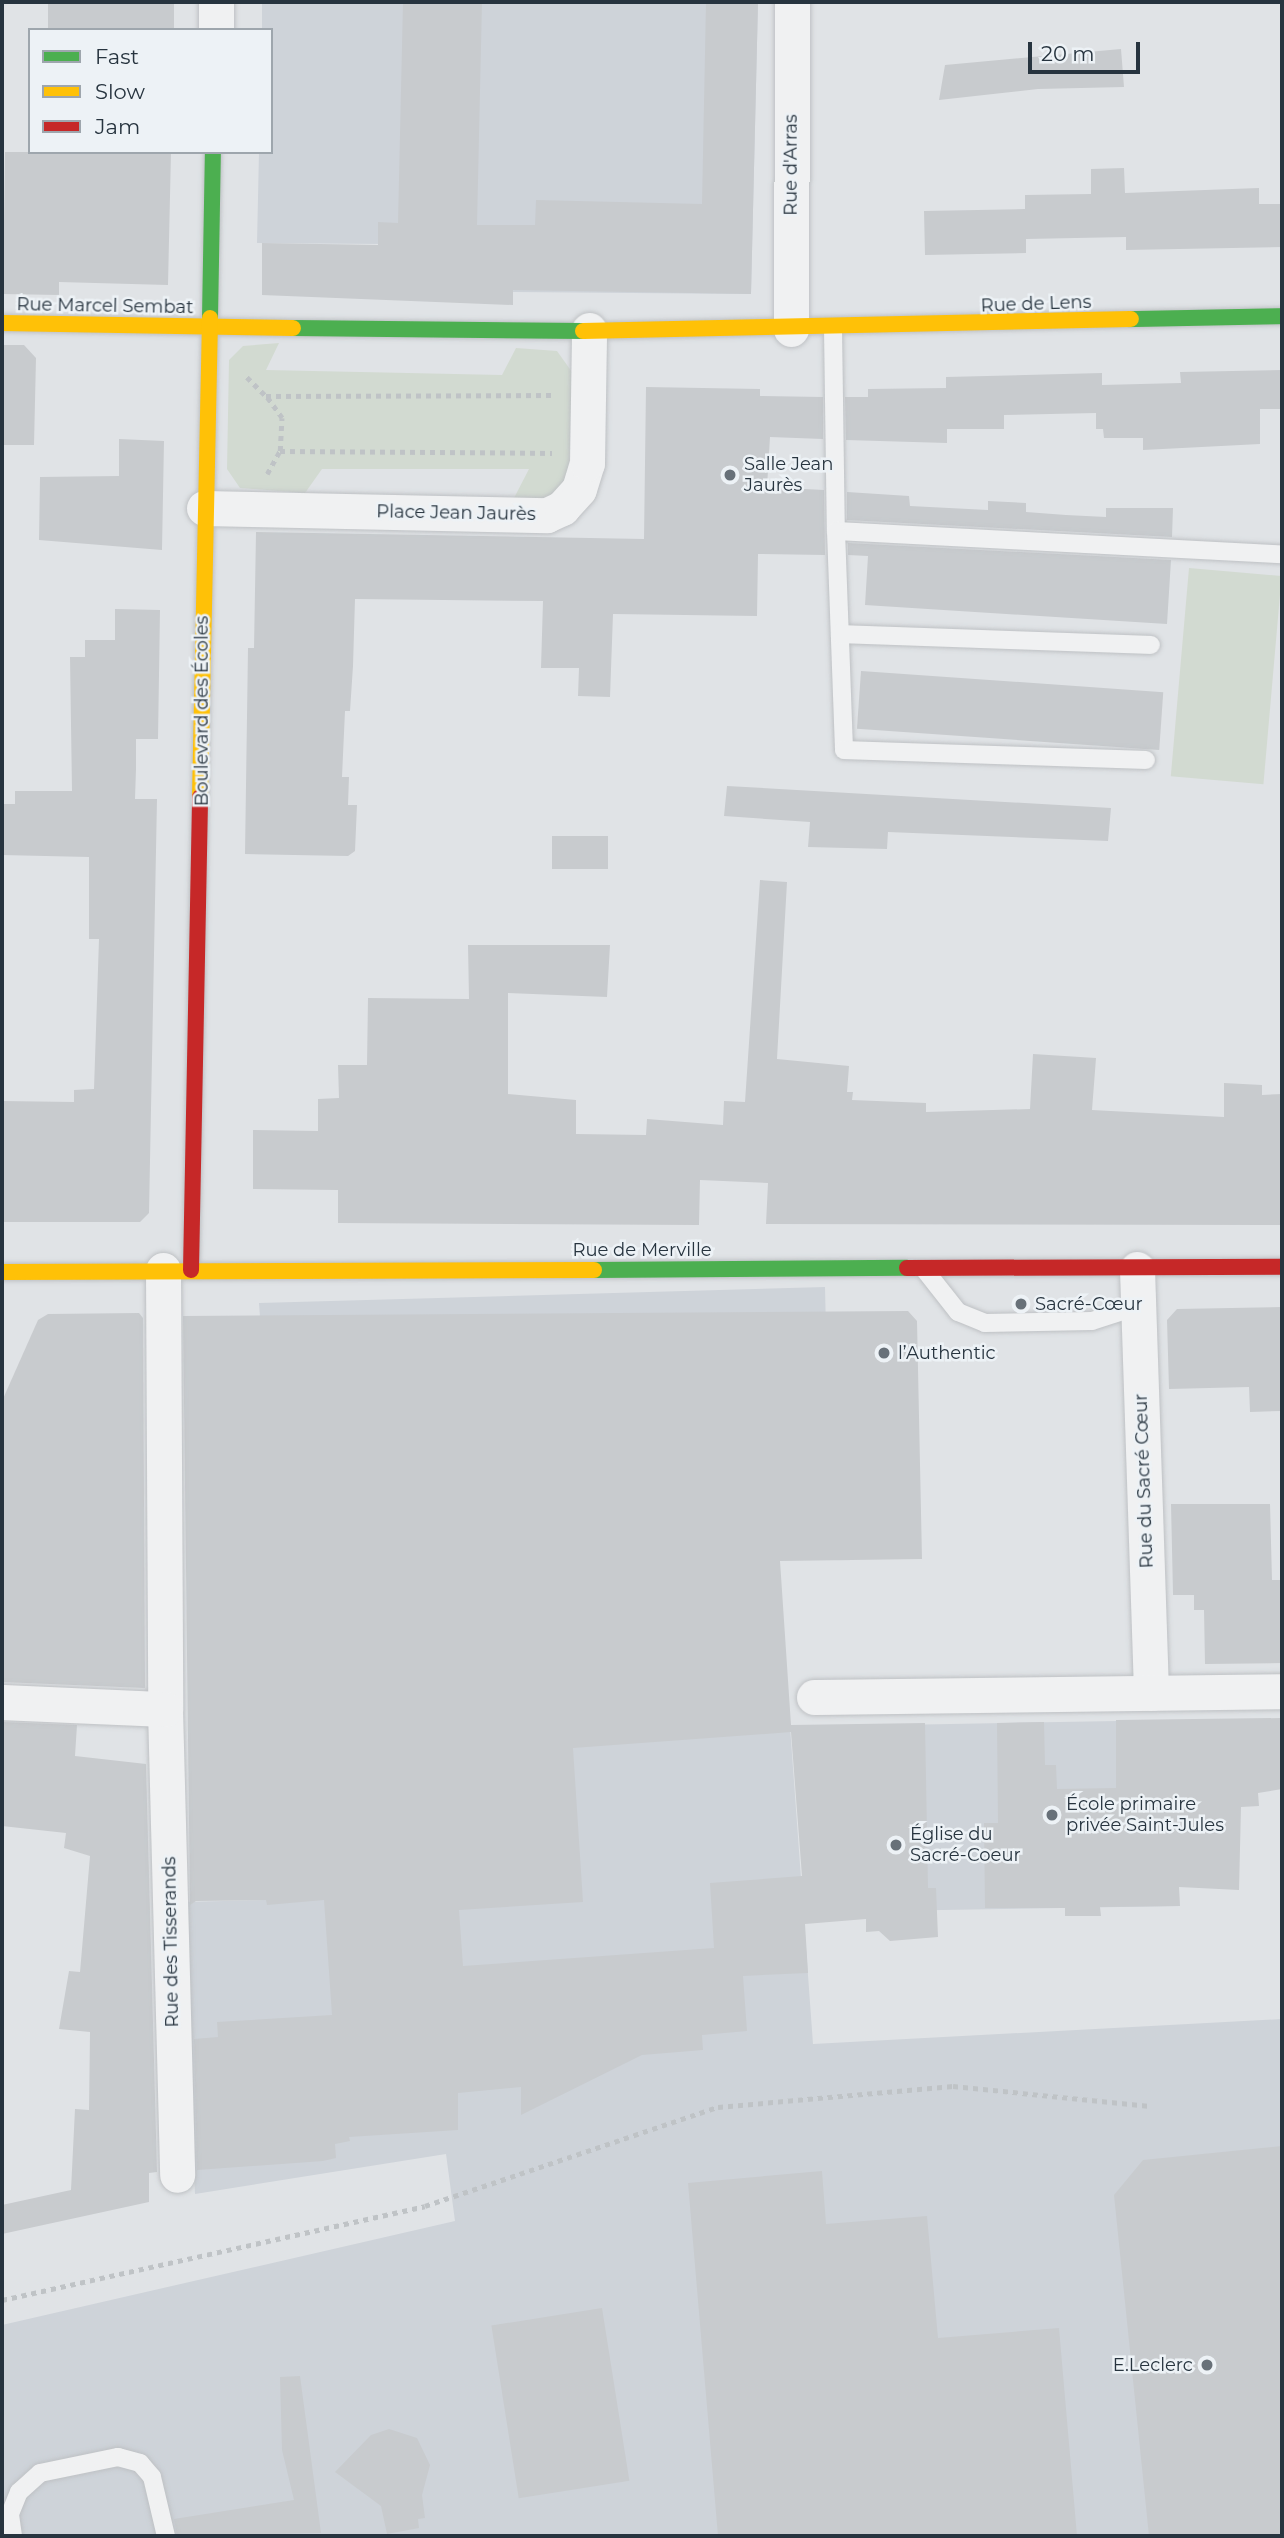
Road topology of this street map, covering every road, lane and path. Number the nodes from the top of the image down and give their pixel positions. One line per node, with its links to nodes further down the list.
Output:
1 (216, 2): 3 (street)
2 (792, 2): 10 (street, Rue d'Arras)
3 (216, 28)
4 (213, 154): 7 (street, Boulevard des Écoles)
5 (1282, 316): 9 (street, Rue de Lens)
6 (2, 323): 7 (street, Rue Marcel Sembat)
7 (208, 327): 8 (street); 16 (street, Boulevard des Écoles)
8 (245, 328): 11 (street); 13 (path)
9 (833, 328): 10 (street, Rue de Lens); 18 (lane)
10 (791, 329): 11 (street)
11 (589, 330): 12 (street, Place Jean Jaurès)
12 (588, 394): 13 (path); 15 (street, Place Jean Jaurès)
13 (266, 396): 14 (path)
14 (280, 451): 15 (path); 17 (path)
15 (587, 453): 17 (street, Place Jean Jaurès)
16 (204, 508): 17 (street, Place Jean Jaurès); 26 (street, Boulevard des Écoles)
17 (247, 508)
18 (836, 531): 19 (lane); 20 (lane)
19 (1282, 554)
20 (840, 634): 21 (lane); 22 (lane)
21 (1151, 645)
22 (1146, 760)
23 (1282, 1267): 25 (street, Rue de Merville)
24 (923, 1269): 25 (street, Rue de Merville); 26 (street, Rue de Merville); 28 (lane)
25 (1137, 1269): 28 (street, Rue du Sacré Cœur)
26 (177, 1270): 27 (street, Rue de Merville); 33 (street, Rue des Tisserands)
27 (2, 1272)
28 (1139, 1306): 30 (street, Rue du Sacré Cœur)
29 (1282, 1691): 30 (street)
30 (1151, 1693): 31 (street)
31 (814, 1697)
32 (2, 1702): 33 (street)
33 (165, 1709): 35 (street, Rue des Tisserands)
34 (1150, 2106): 36 (path)
35 (177, 2175)
36 (2, 2300)
37 (13, 2536): 38 (lane)
38 (166, 2536)

